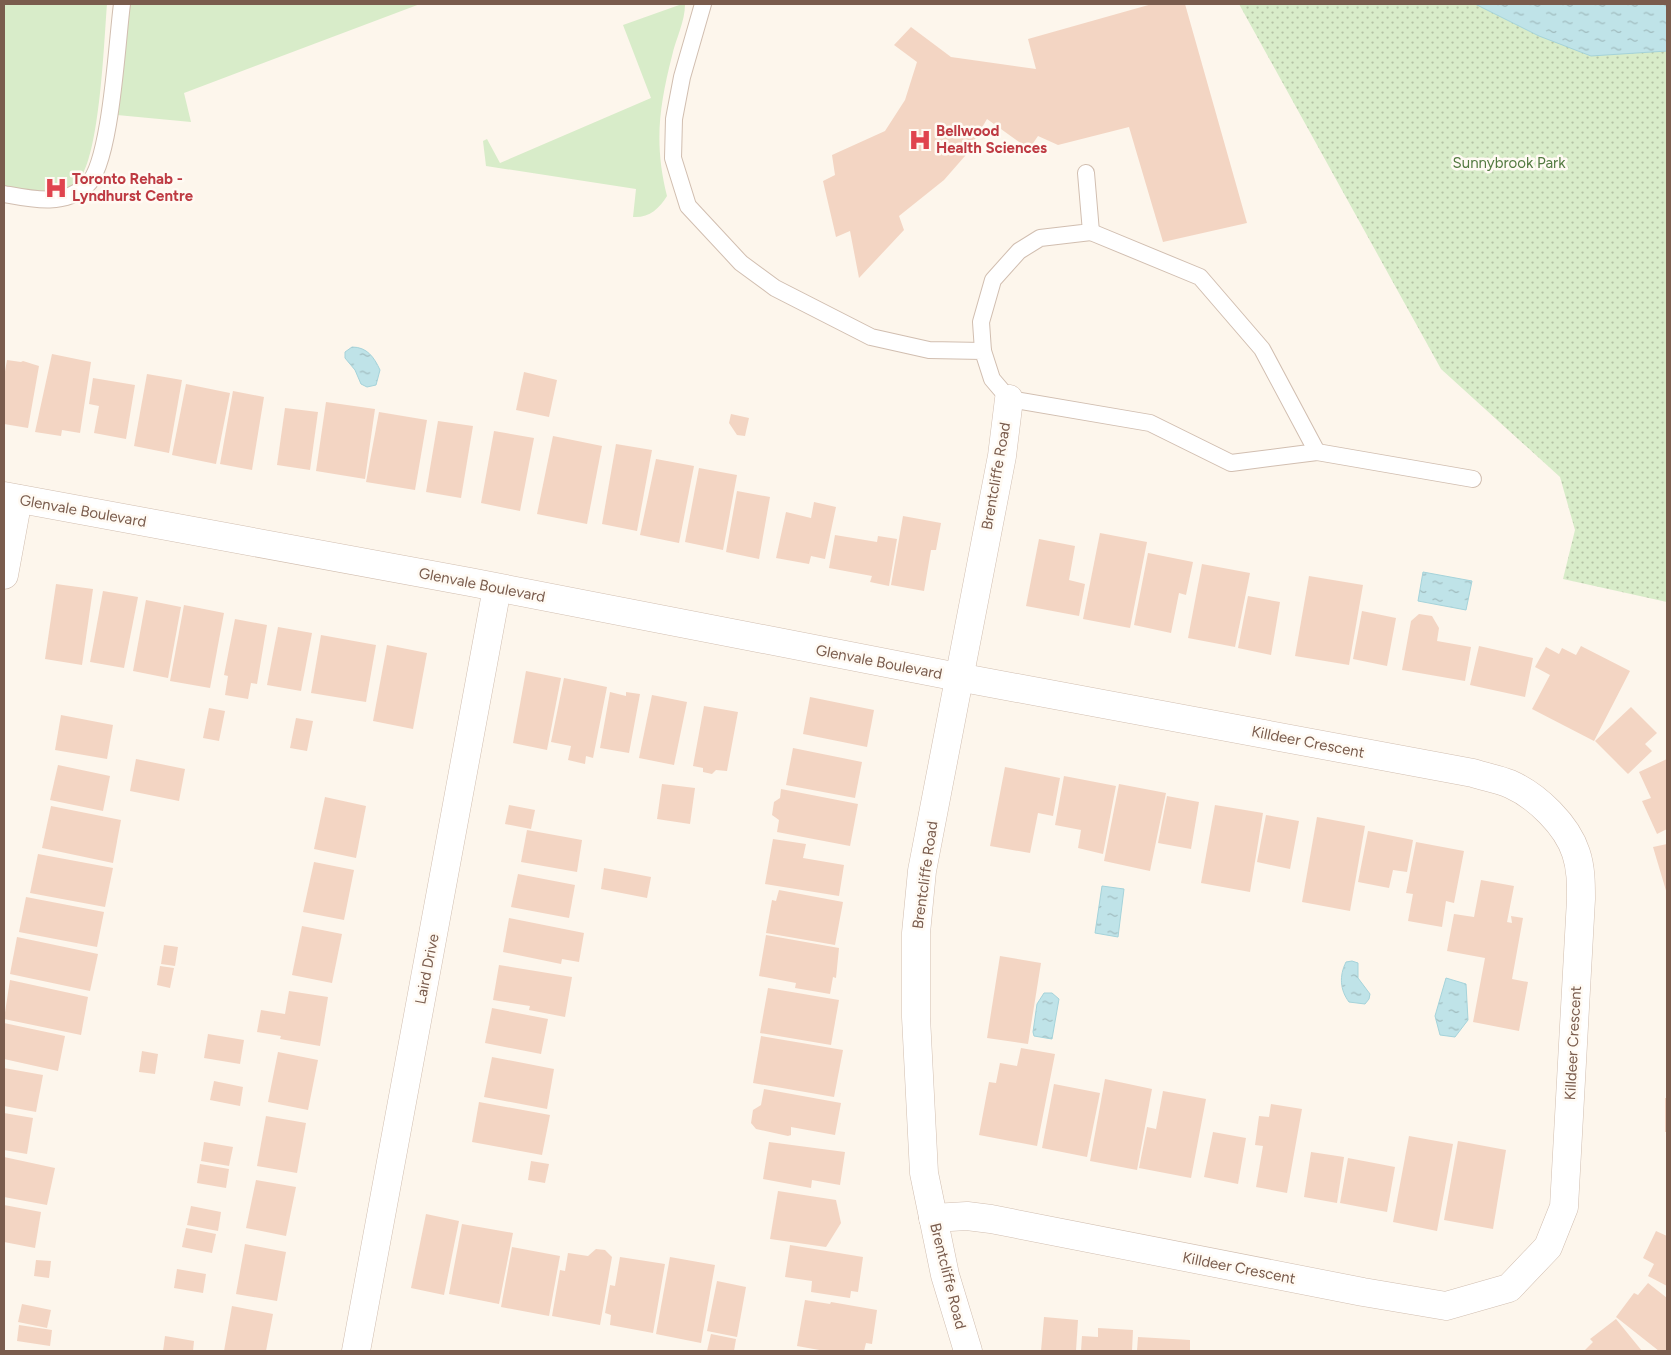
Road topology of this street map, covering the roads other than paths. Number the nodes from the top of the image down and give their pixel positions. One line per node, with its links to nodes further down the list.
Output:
1 (122, 4): 4 (lane)
2 (704, 4): 6 (lane)
3 (1086, 173): 5 (lane)
4 (4, 194)
5 (1091, 232): 6 (lane); 8 (lane)
6 (983, 350): 7 (lane)
7 (1009, 399): 8 (lane); 13 (street, Brentcliffe Road)
8 (1317, 452): 9 (lane)
9 (1473, 479)
10 (11, 498): 11 (street); 12 (street, Glenvale Boulevard)
11 (4, 574)
12 (497, 588): 13 (street, Glenvale Boulevard); 15 (street, Laird Drive)
13 (958, 677): 14 (street, Brentcliffe Road); 14 (street, Killdeer Crescent)
14 (933, 1218): 16 (street, Brentcliffe Road)
15 (356, 1351)
16 (968, 1351)

